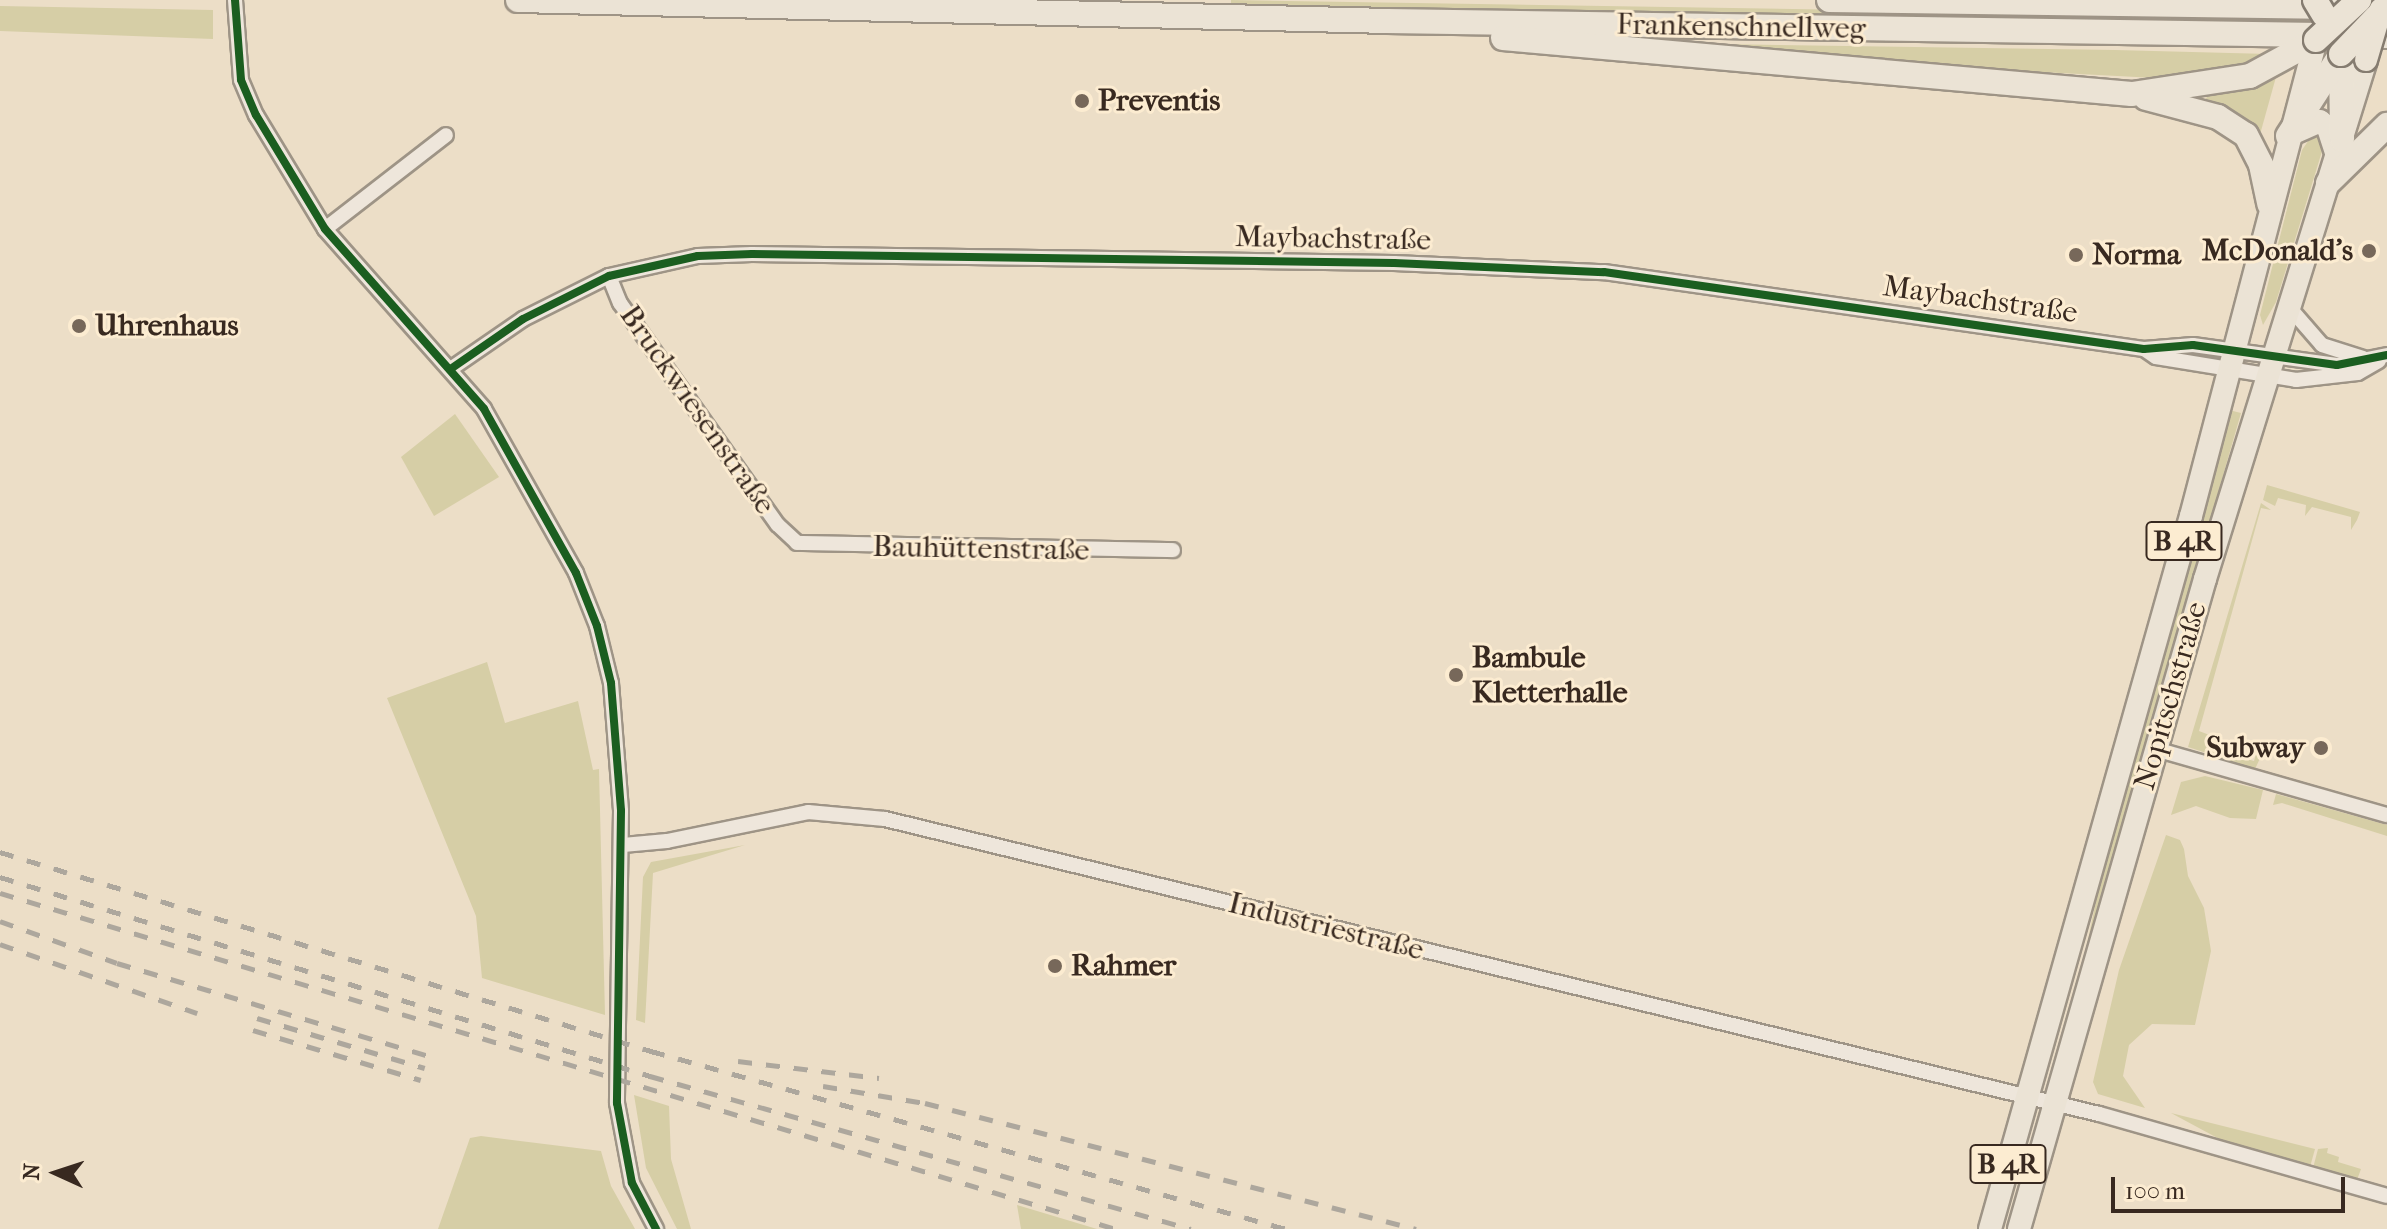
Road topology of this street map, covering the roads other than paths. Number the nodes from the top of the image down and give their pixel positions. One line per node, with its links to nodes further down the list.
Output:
1 (235, 0): 16 (street)
2 (518, 0): 6 (highway, Frankenschnellweg)
3 (1829, 0): 5 (highway, Frankenschnellweg)
4 (2359, 0): 7 (highway, bridge)
5 (2384, 13): 6 (highway, Frankenschnellweg); 8 (highway, bridge)
6 (1326, 20): 9 (highway)
7 (2316, 29): 8 (highway); 9 (highway); 12 (main road, Nopitschstraße / B 4R)
8 (2346, 59): 12 (highway); 13 (highway)
9 (2132, 94): 15 (highway)
10 (2387, 125): 14 (highway)
11 (446, 135): 16 (street)
12 (2288, 136): 13 (main road); 15 (main road, Nopitschstraße / B 4R)
13 (2339, 148): 14 (main road, Nopitschstraße / B 4R)
14 (2328, 183): 18 (main road, Nopitschstraße / B 4R)
15 (2269, 204): 20 (main road, Nopitschstraße / B 4R)
16 (325, 229): 23 (street)
17 (609, 276): 20 (street, Maybachstraße); 23 (street, Maybachstraße); 24 (street, Bruckwiesenstraße)
18 (2289, 307): 21 (street); 22 (main road, Nopitschstraße / B 4R)
19 (2387, 355): 21 (street); 22 (street)
20 (2232, 360): 22 (street, Maybachstraße); 29 (main road, Nopitschstraße / B 4R)
21 (2371, 360): 22 (street)
22 (2271, 366): 26 (main road, Nopitschstraße / B 4R)
23 (452, 368): 28 (street)
24 (792, 539): 25 (street, Bauhüttenstraße)
25 (1173, 550)
26 (2155, 749): 27 (street); 30 (main road, Nopitschstraße / B 4R)
27 (2387, 815)
28 (623, 845): 31 (street, Industriestraße); 34 (street)
29 (2068, 951): 30 (main road); 31 (main road, Nopitschstraße / B 4R)
30 (2094, 965): 32 (main road, Nopitschstraße / B 4R)
31 (2026, 1099): 32 (street); 35 (main road, Nopitschstraße / B 4R)
32 (2054, 1105): 33 (street); 36 (main road, Nopitschstraße / B 4R)
33 (2387, 1196)
34 (656, 1229)
35 (1990, 1229)
36 (2019, 1229)

